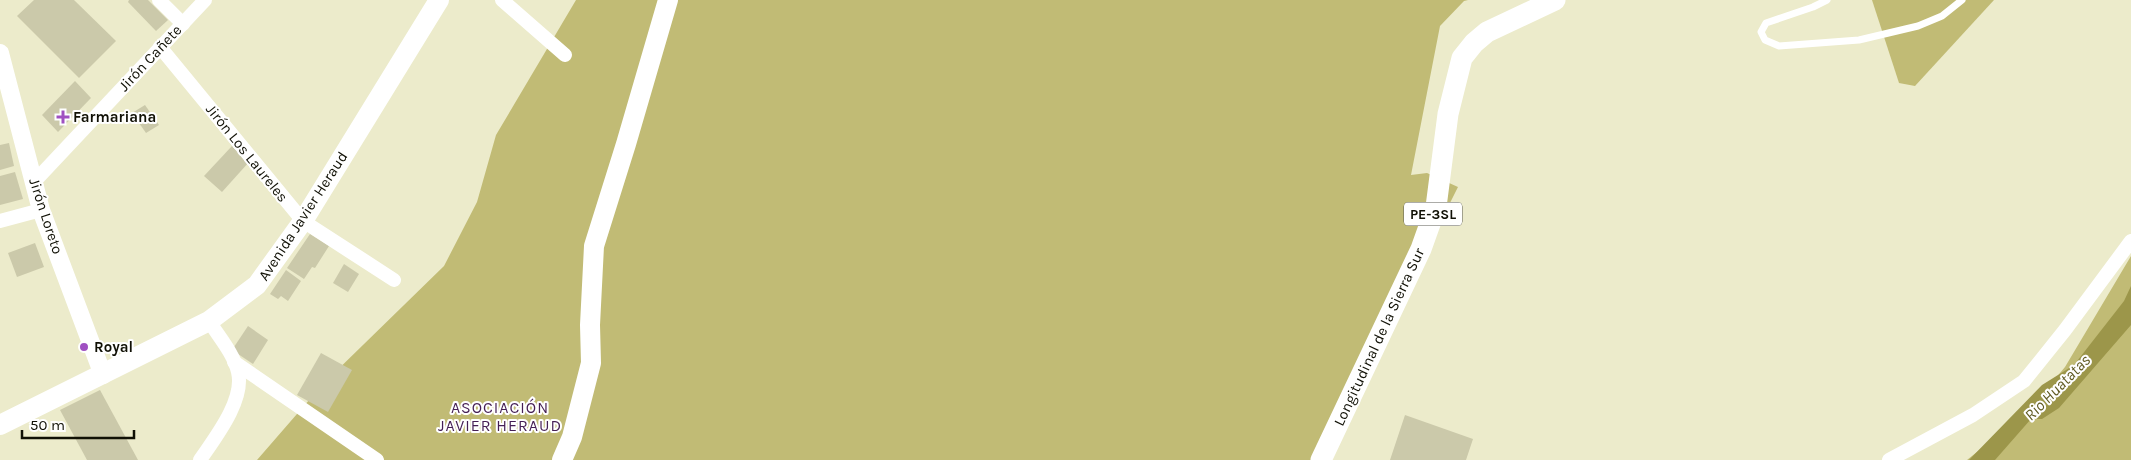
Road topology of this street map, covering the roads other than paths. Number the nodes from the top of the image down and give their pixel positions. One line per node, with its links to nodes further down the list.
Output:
1 (159, 0): 9 (street)
2 (205, 0): 9 (street, Jirón Cañete)
3 (440, 0): 16 (main road, Avenida Javier Heraud)
4 (502, 0): 12 (street)
5 (668, 0): 25 (main road)
6 (1555, 0): 26 (main road, Longitudinal de la Sierra Sur / PE-3SL)
7 (1827, 0): 8 (lane)
8 (1962, 0)
9 (183, 24): 10 (street, Jirón Cañete)
10 (160, 47): 13 (street, Jirón Cañete); 16 (street, Jirón Los Laureles)
11 (0, 53): 13 (street, Jirón Loreto)
12 (566, 55)
13 (34, 182): 14 (street, Jirón Loreto)
14 (41, 210): 15 (street); 21 (street, Jirón Loreto)
15 (0, 221)
16 (303, 221): 18 (street, Jirón Los Laureles); 19 (main road, Avenida Javier Heraud)
17 (2131, 242): 27 (street)
18 (394, 280)
19 (209, 321): 20 (street); 21 (main road, Avenida Javier Heraud)
20 (234, 362): 23 (street); 24 (street)
21 (103, 375): 22 (main road, Avenida Javier Heraud)
22 (0, 425)
23 (200, 460)
24 (378, 460)
25 (562, 460)
26 (1321, 460)
27 (1889, 460)

